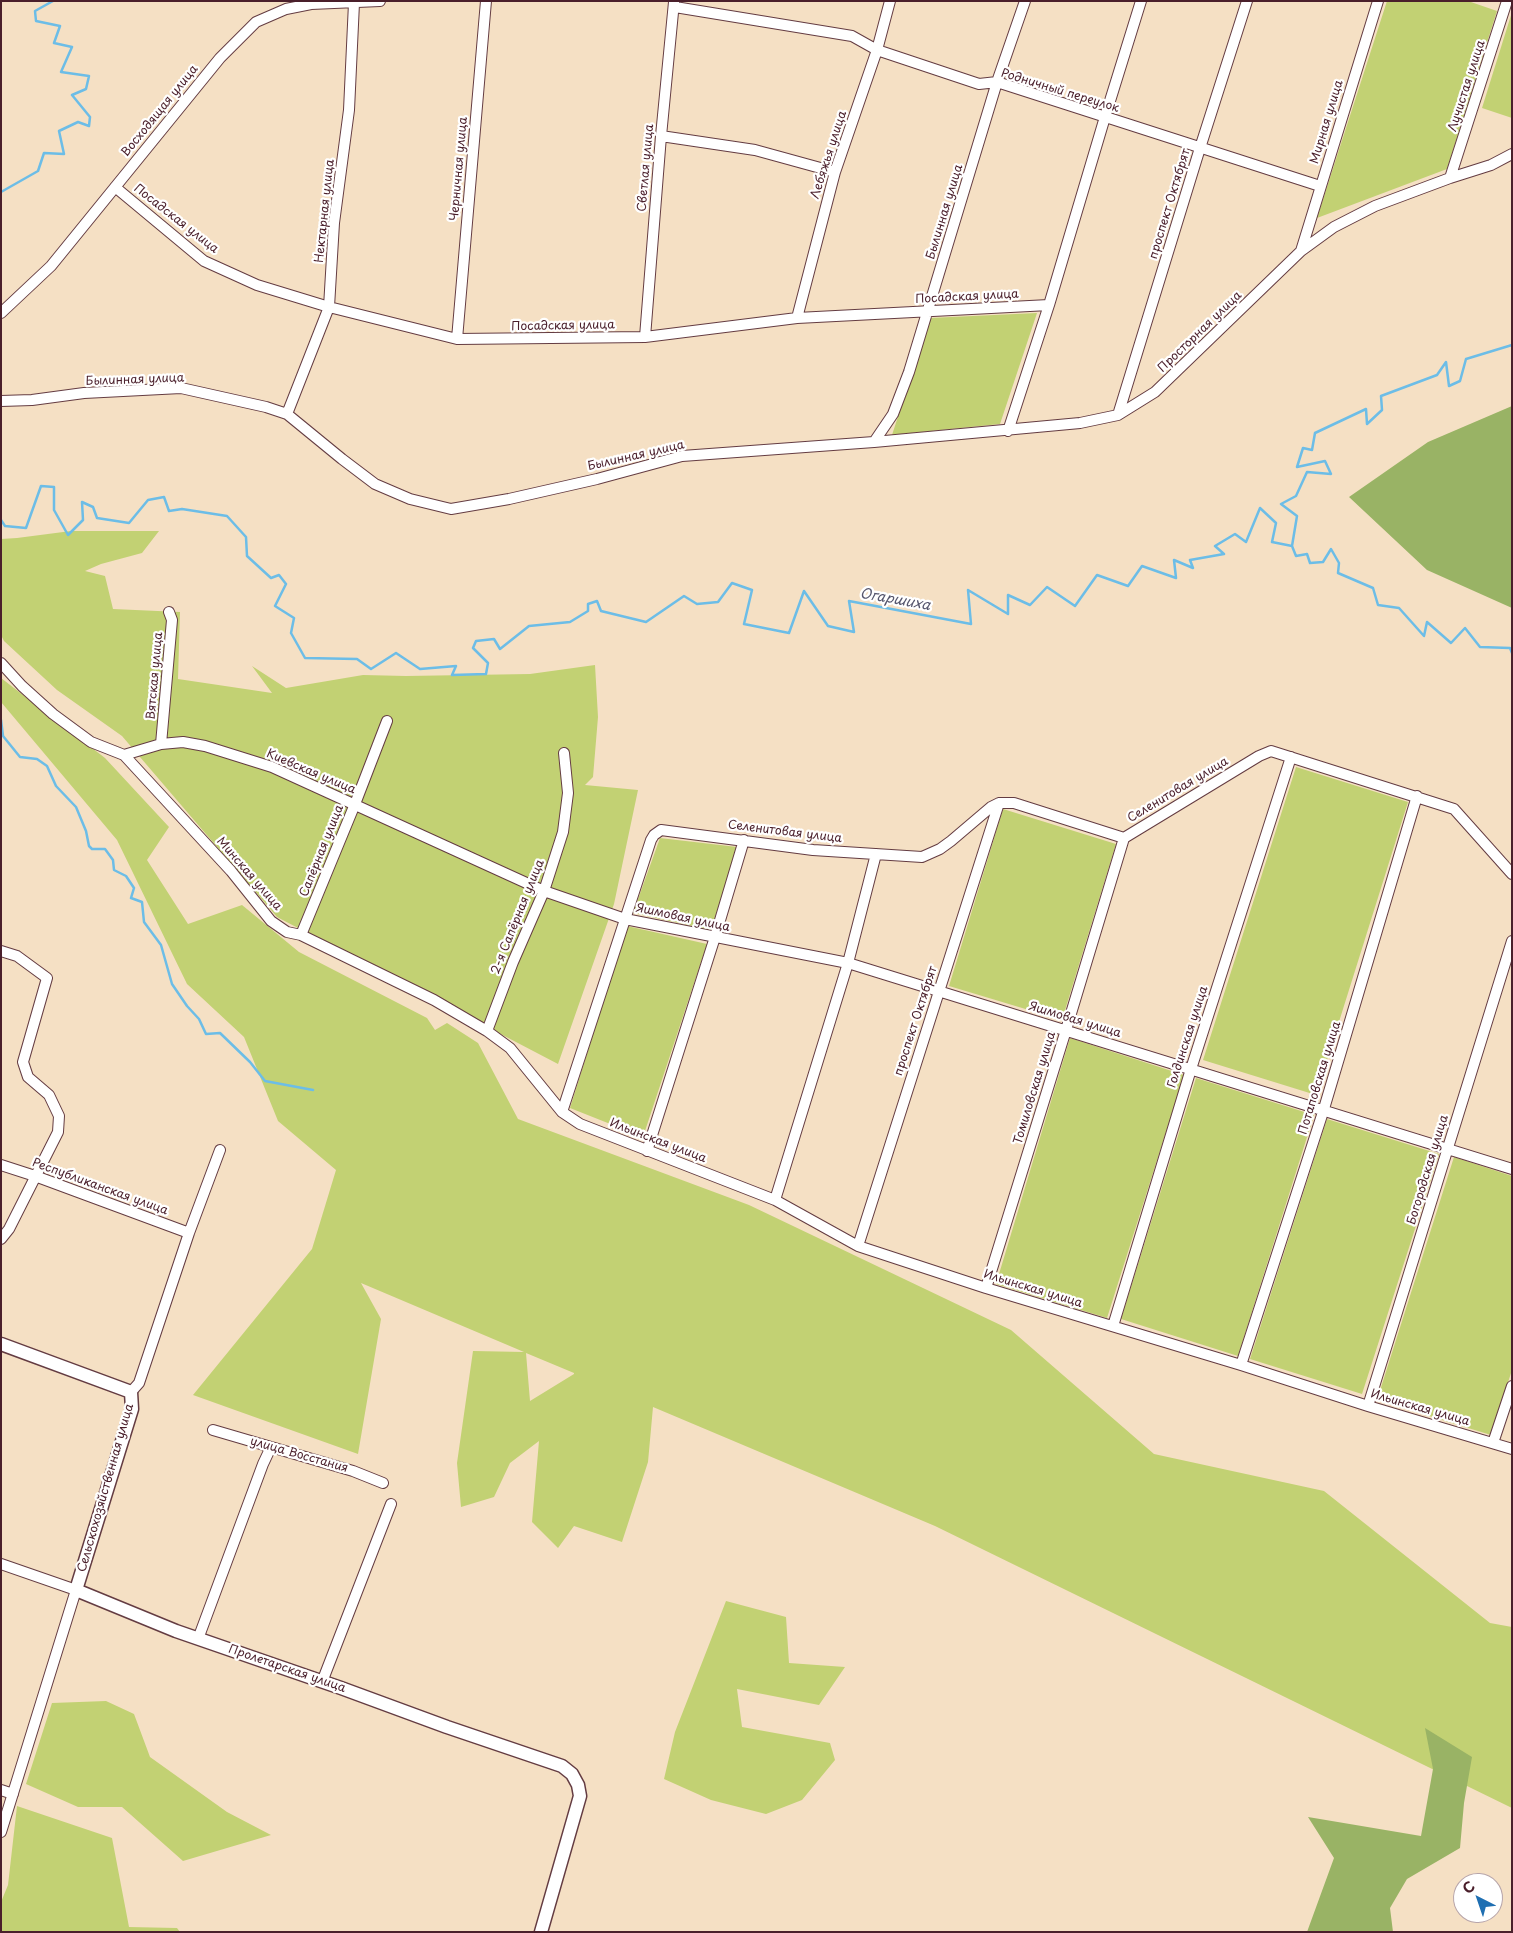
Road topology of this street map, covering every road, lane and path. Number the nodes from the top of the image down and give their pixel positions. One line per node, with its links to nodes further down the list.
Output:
1 (380, 1): 9 (street, Восходящая улица)
2 (486, 1): 28 (street, Черничная улица)
3 (890, 1): 11 (street, Лебяжья улица)
4 (1025, 1): 12 (street, Былинная улица)
5 (1141, 1): 13 (street)
6 (1247, 1): 15 (street, проспект Октябрят)
7 (1378, 1): 20 (street, Мирная улица)
8 (1508, 1): 18 (street, Лучистая улица)
9 (354, 3): 19 (street, Восходящая улица); 23 (street, Нектарная улица)
10 (675, 4): 11 (street, Родничный переулок); 14 (street, Светлая улица)
11 (877, 50): 12 (street, Родничный переулок); 17 (street, Лебяжья улица)
12 (997, 82): 13 (street, Родничный переулок); 24 (street, Былинная улица)
13 (1105, 117): 15 (street, Родничный переулок); 22 (street)
14 (661, 136): 17 (street); 27 (street, Светлая улица)
15 (1200, 148): 20 (street, Родничный переулок); 31 (street, проспект Октябрят)
16 (1512, 154): 18 (street, Просторная улица)
17 (834, 172): 26 (street, Лебяжья улица)
18 (1450, 178): 21 (street, Просторная улица)
19 (116, 186): 23 (street, Посадская улица); 25 (street, Восходящая улица)
20 (1320, 186): 21 (street, Мирная улица)
21 (1301, 252): 31 (street, Просторная улица)
22 (1050, 305): 24 (street, Посадская улица); 32 (street)
23 (329, 307): 28 (street, Посадская улица); 30 (street, Нектарная улица)
24 (927, 311): 26 (street, Посадская улица); 33 (street, Былинная улица)
25 (1, 312)
26 (796, 318): 27 (street, Посадская улица)
27 (645, 337): 28 (street, Посадская улица)
28 (457, 339)
29 (1, 401): 30 (street, Былинная улица)
30 (287, 414): 33 (street, Былинная улица)
31 (1118, 415): 32 (street, Просторная улица)
32 (1008, 431): 33 (street, Просторная улица)
33 (874, 442)
34 (169, 612): 37 (street, Вятская улица)
35 (1, 663): 39 (street)
36 (387, 721): 43 (street, Сапёрная улица)
37 (161, 744): 39 (street, Киевская улица); 43 (street, Киевская улица)
38 (564, 753): 48 (street, 2-я Сапёрная улица)
39 (124, 754): 50 (street, Минская улица)
40 (1291, 757): 41 (street, Селенитовая улица); 44 (street, Селенитовая улица); 58 (street, Голдинская улица)
41 (1417, 796): 47 (street, Селенитовая улица); 60 (street, Потаповская улица)
42 (999, 803): 44 (street, Селенитовая улица); 46 (street, Селенитовая улица); 55 (street, проспект Октябрят)
43 (355, 804): 48 (street, Киевская улица); 50 (street, Сапёрная улица)
44 (1124, 838): 57 (street, Томиловская улица)
45 (744, 840): 46 (street, Селенитовая улица); 49 (street, Селенитовая улица); 51 (street)
46 (876, 854): 54 (street)
47 (1512, 874)
48 (544, 891): 49 (street, Киевская улица); 56 (street, 2-я Сапёрная улица)
49 (625, 919): 51 (street, Яшмовая улица); 59 (street)
50 (301, 935): 56 (street, Минская улица)
51 (715, 937): 54 (street, Яшмовая улица); 63 (street)
52 (1512, 940): 61 (street, Богородская улица)
53 (1, 951): 66 (street)
54 (848, 963): 55 (street, Яшмовая улица); 67 (street)
55 (939, 990): 57 (street, Яшмовая улица); 70 (street, проспект Октябрят)
56 (487, 1030): 59 (street, Ильинская улица)
57 (1066, 1030): 58 (street, Яшмовая улица); 71 (street, Томиловская улица)
58 (1191, 1068): 60 (street, Яшмовая улица); 72 (street, Голдинская улица)
59 (562, 1112): 63 (street, Ильинская улица)
60 (1323, 1112): 61 (street, Яшмовая улица); 74 (street, Потаповская улица)
61 (1448, 1149): 65 (street, Яшмовая улица); 77 (street, Богородская улица)
62 (220, 1150): 68 (street, Сельскохозяйственная улица)
63 (647, 1151): 67 (street, Ильинская улица)
64 (1, 1165): 66 (street, Республиканская улица)
65 (1512, 1169)
66 (35, 1176): 68 (street, Республиканская улица); 69 (street)
67 (775, 1200): 70 (street, Ильинская улица)
68 (189, 1233): 76 (street, Сельскохозяйственная улица)
69 (1, 1239)
70 (858, 1246): 71 (street, Ильинская улица)
71 (986, 1288): 72 (street, Ильинская улица)
72 (1113, 1326): 74 (street, Ильинская улица)
73 (1, 1344): 76 (street)
74 (1241, 1365): 77 (street, Ильинская улица)
75 (1512, 1386): 79 (street)
76 (131, 1392): 85 (street, Сельскохозяйственная улица)
77 (1368, 1406): 79 (street, Ильинская улица)
78 (213, 1430): 80 (street, улица Восстания)
79 (1493, 1443): 81 (street, Ильинская улица)
80 (271, 1447): 82 (street, улица Восстания); 86 (street)
81 (1512, 1449)
82 (383, 1483)
83 (391, 1504): 87 (street)
84 (1, 1564): 85 (street, Пролетарская улица)
85 (76, 1590): 86 (street, Пролетарская улица); 89 (street, Сельскохозяйственная улица)
86 (198, 1638): 87 (street, Пролетарская улица)
87 (322, 1682): 91 (street, Пролетарская улица)
88 (1, 1790): 89 (street)
89 (13, 1794): 90 (street, Сельскохозяйственная улица)
90 (1, 1832)
91 (541, 1932)

